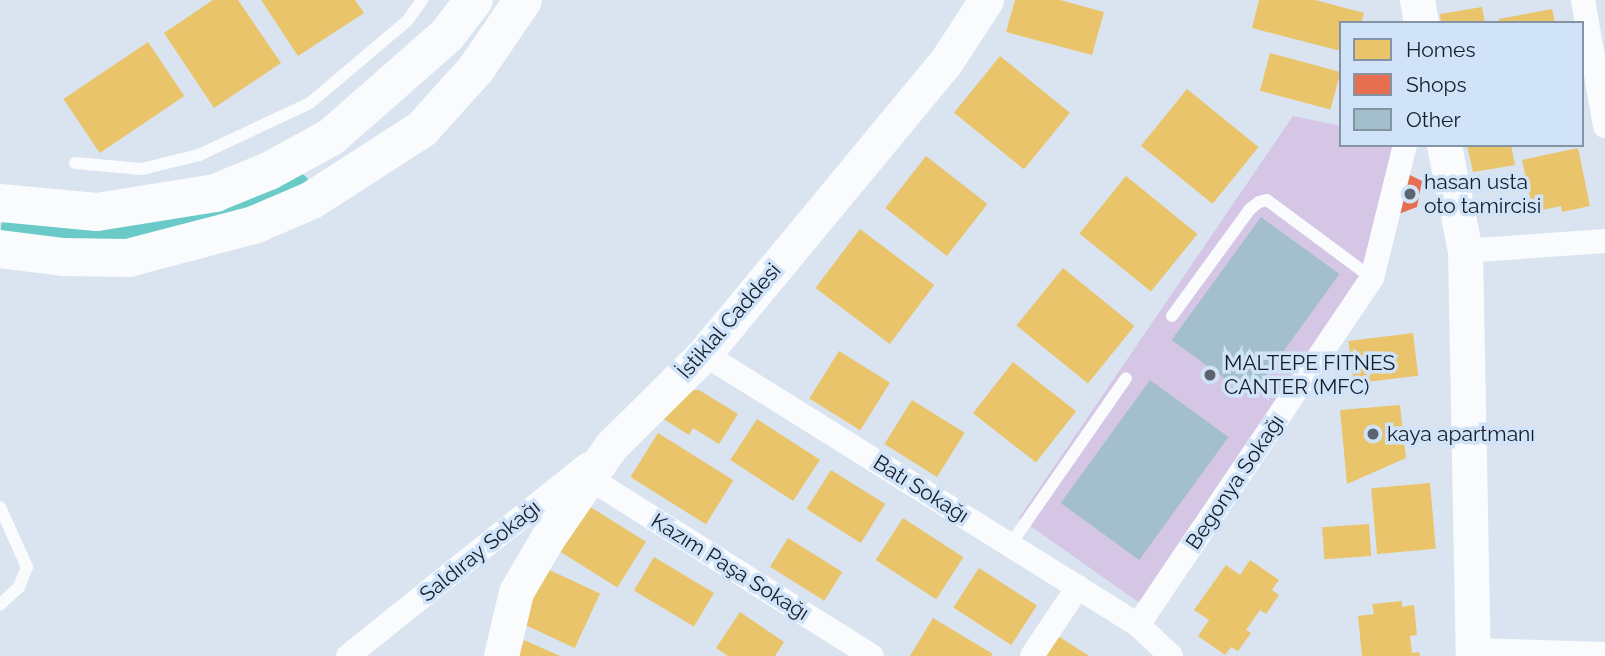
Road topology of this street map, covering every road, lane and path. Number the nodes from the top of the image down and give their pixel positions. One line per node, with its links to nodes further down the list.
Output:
1 (422, 0): 11 (lane)
2 (474, 0): 12 (highway)
3 (523, 0): 14 (highway)
4 (986, 0): 18 (street, İstiklal Caddesi)
5 (1417, 0): 7 (street)
6 (1583, 0): 8 (street)
7 (1421, 21)
8 (1605, 126)
9 (1405, 147): 16 (street, Begonya Sokağı)
10 (1444, 147): 15 (street)
11 (75, 163)
12 (0, 203)
13 (1605, 241): 15 (street)
14 (0, 249)
15 (1465, 251): 27 (street)
16 (1373, 278): 17 (lane); 26 (street, Begonya Sokağı)
17 (1172, 316)
18 (704, 354): 20 (street, İstiklal Caddesi); 23 (street, Batı Sokağı)
19 (1126, 378): 23 (lane)
20 (611, 446): 21 (street, İstiklal Caddesi); 29 (street, Saldıray Sokağı)
21 (589, 478): 30 (street, İstiklal Caddesi); 31 (street, Kazım Paşa Sokağı)
22 (0, 507): 25 (lane)
23 (1010, 545): 24 (street, Batı Sokağı)
24 (1078, 587): 26 (street, Batı Sokağı); 32 (street)
25 (0, 605)
26 (1138, 625): 33 (street, Batı Sokağı)
27 (1473, 653): 28 (street)
28 (1605, 654)
29 (348, 656)
30 (501, 656)
31 (872, 656)
32 (1032, 656)
33 (1171, 656)

